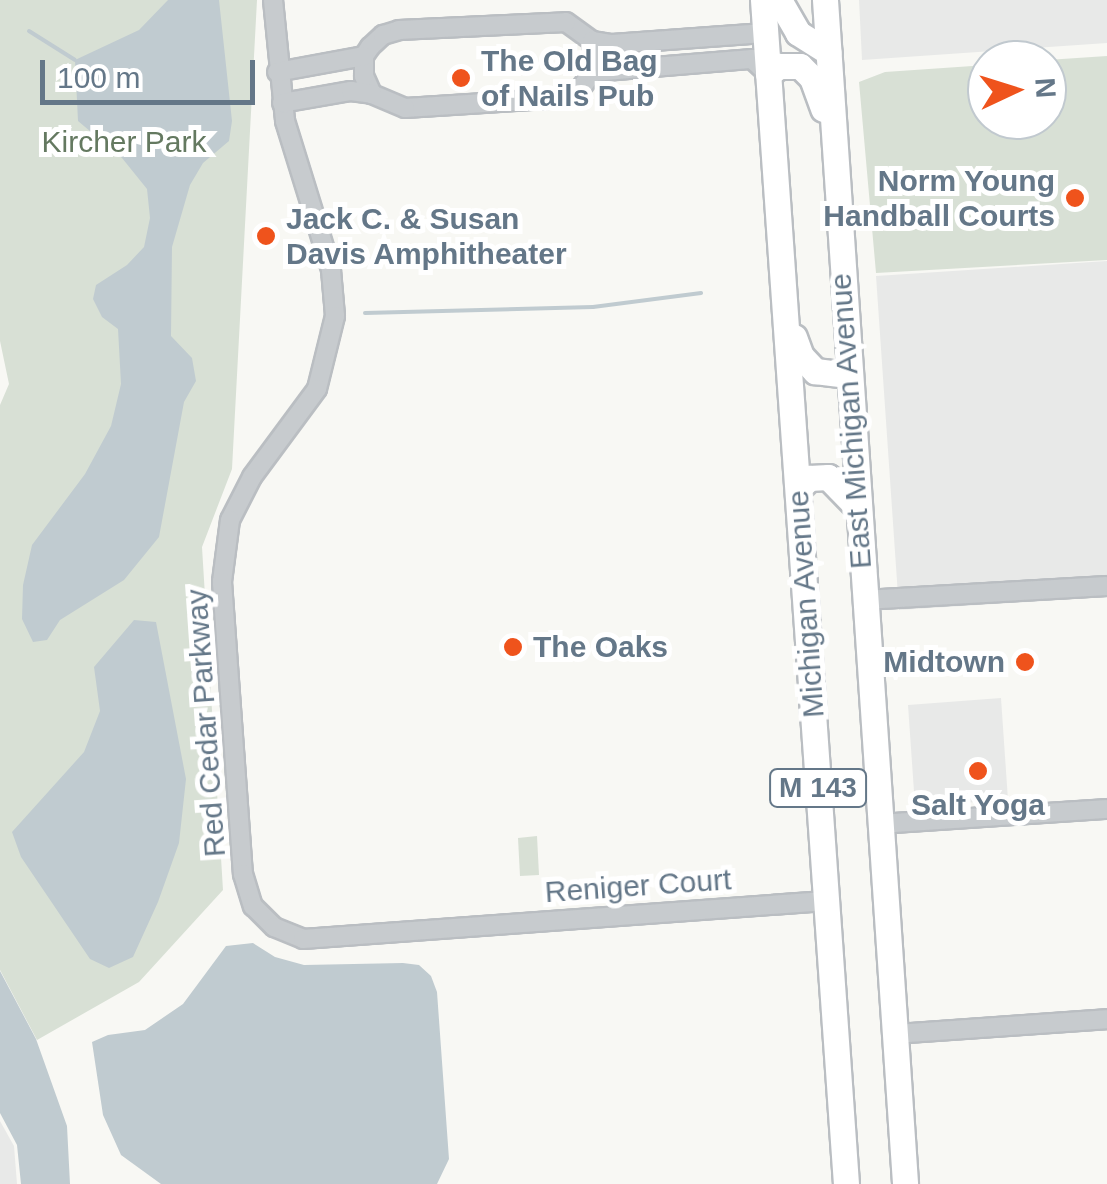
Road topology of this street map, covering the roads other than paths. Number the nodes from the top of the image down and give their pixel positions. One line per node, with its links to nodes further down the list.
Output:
1 (273, 0): 8 (street, Red Cedar Parkway)
2 (775, 2): 3 (main road); 4 (main road, East Michigan Avenue / M 143); 6 (main road)
3 (826, 3): 6 (main road, East Michigan Avenue / M 143)
4 (765, 33): 5 (street); 10 (main road, East Michigan Avenue / M 143); 11 (main road)
5 (592, 41): 7 (street); 9 (street)
6 (828, 52): 14 (main road, East Michigan Avenue / M 143)
7 (364, 56): 8 (street); 12 (street)
8 (277, 72): 13 (street, Red Cedar Parkway)
9 (593, 72): 10 (street); 12 (street)
10 (768, 74): 11 (main road); 15 (main road, East Michigan Avenue / M 143)
11 (812, 78): 14 (main road)
12 (372, 94): 13 (street)
13 (282, 102): 26 (street, Red Cedar Parkway)
14 (834, 150): 17 (main road, East Michigan Avenue / M 143)
15 (783, 262): 16 (main road, Michigan Avenue / M 143)
16 (786, 315): 17 (main road); 18 (main road, Michigan Avenue / M 143)
17 (848, 374): 19 (main road, East Michigan Avenue / M 143)
18 (798, 489): 19 (main road); 25 (main road, Michigan Avenue / M 143)
19 (858, 508): 21 (main road, East Michigan Avenue / M 143)
20 (1107, 586): 21 (street)
21 (864, 600): 22 (main road, East Michigan Avenue / M 143)
22 (873, 722): 24 (main road, Michigan Avenue / M 143)
23 (1107, 809): 24 (street)
24 (880, 824): 28 (main road, Michigan Avenue / M 143)
25 (826, 901): 26 (street, Reniger Court); 29 (main road, Michigan Avenue / M 143)
26 (455, 926)
27 (1107, 1019): 28 (street)
28 (895, 1034): 30 (main road, Michigan Avenue / M 143)
29 (846, 1184)
30 (905, 1184)

